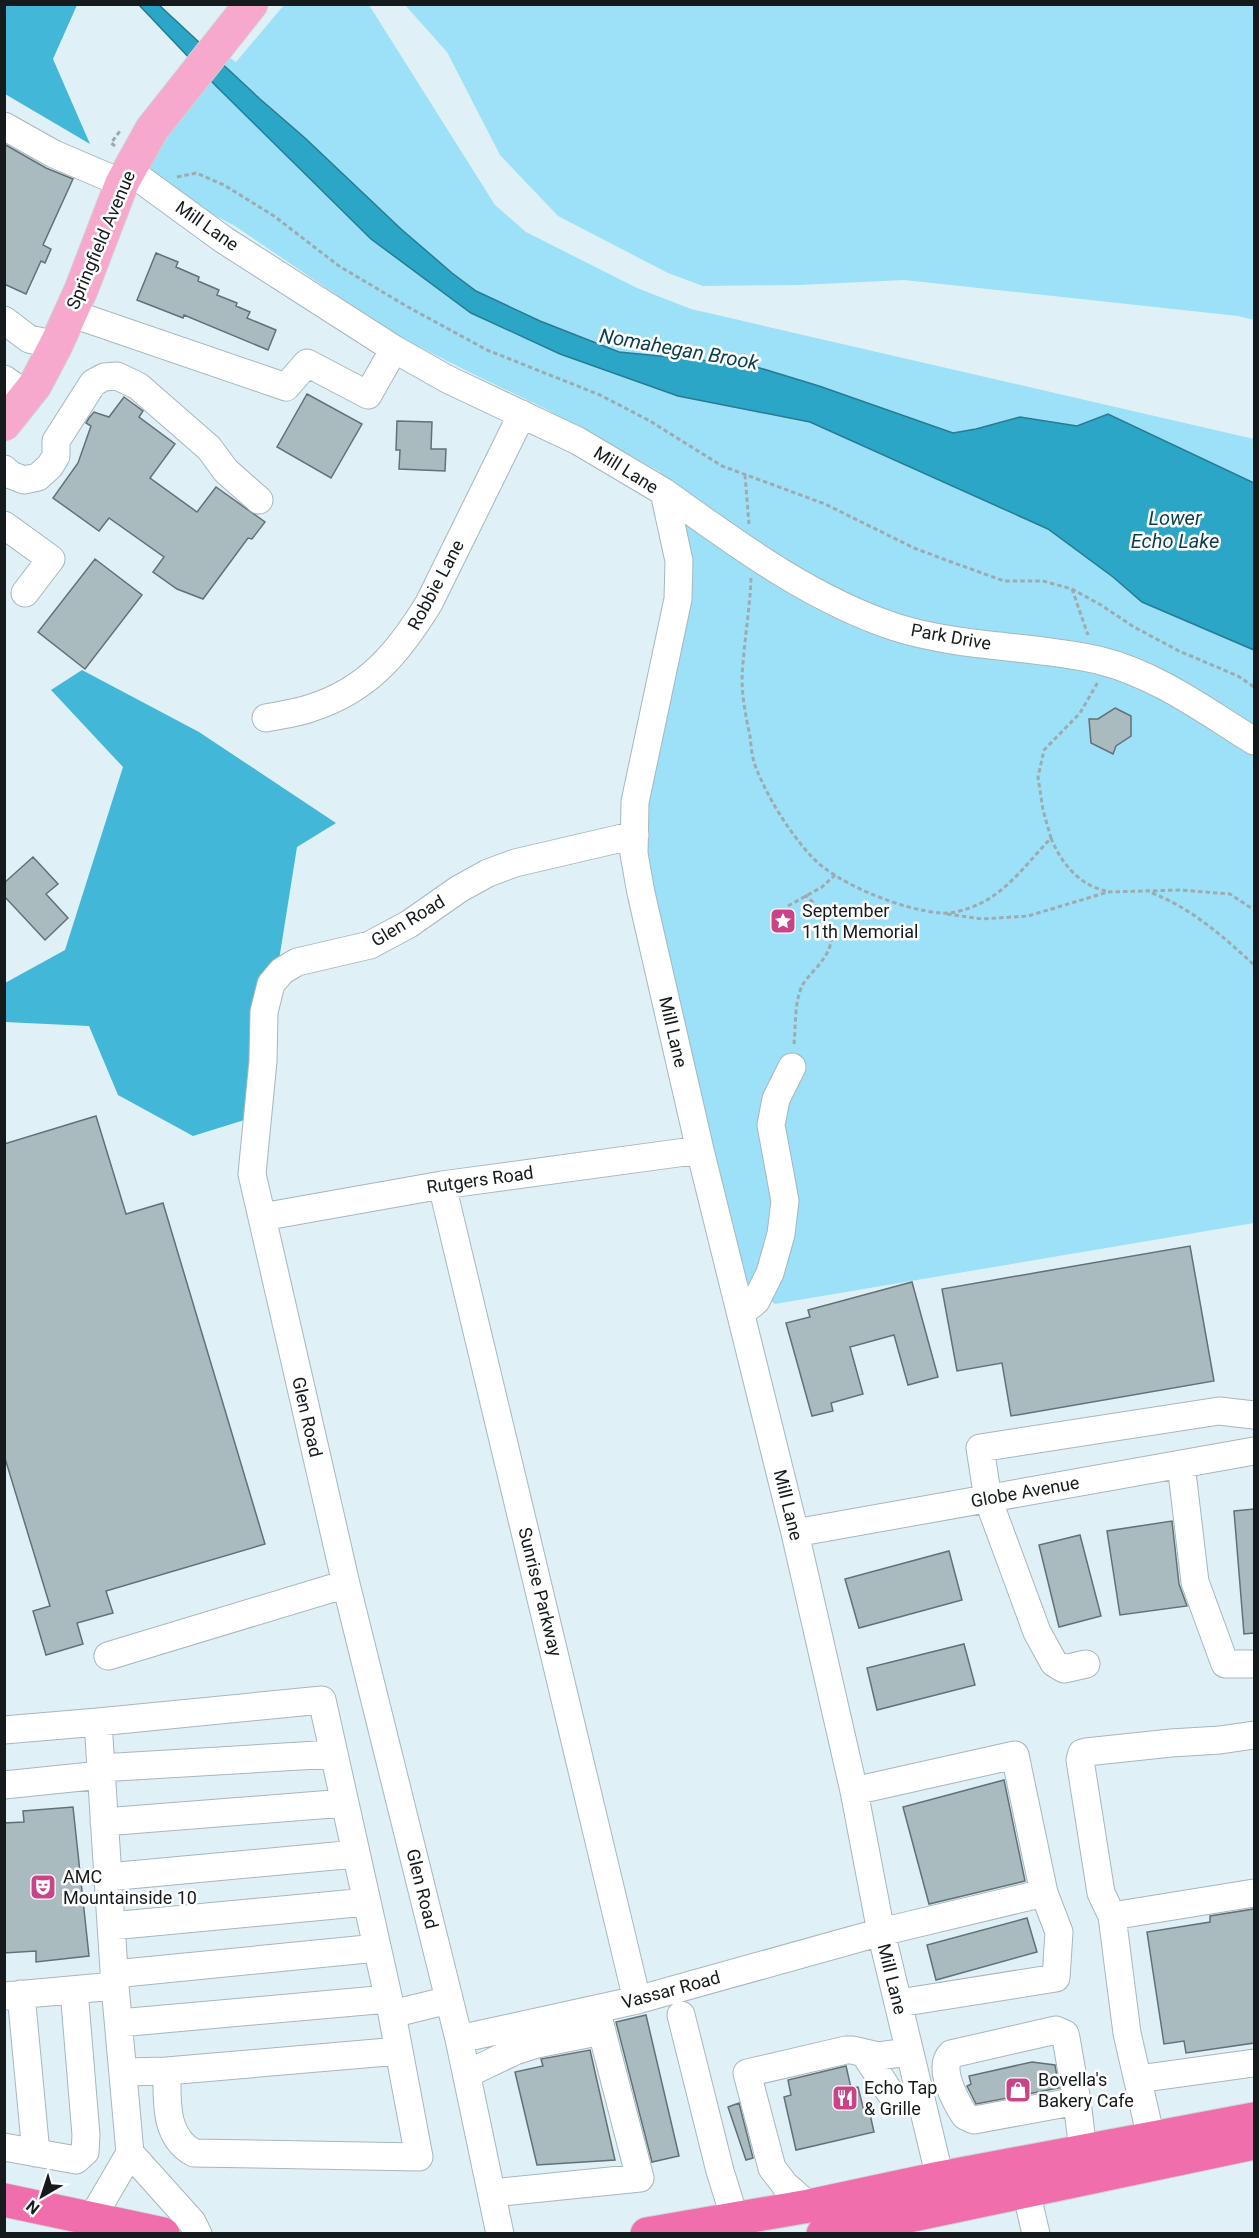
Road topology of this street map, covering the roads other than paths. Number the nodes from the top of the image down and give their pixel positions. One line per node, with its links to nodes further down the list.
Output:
1 (251, 4): 3 (main road, Springfield Avenue)
2 (4, 126): 3 (street, Mill Lane)
3 (125, 176): 4 (main road, Springfield Avenue); 7 (street, Mill Lane)
4 (70, 313): 6 (main road, Springfield Avenue); 7 (street)
5 (4, 320): 6 (street)
6 (56, 345): 8 (main road, Springfield Avenue)
7 (394, 349): 9 (street, Mill Lane)
8 (16, 387): 10 (main road, Springfield Avenue)
9 (522, 414): 12 (street, Mill Lane); 16 (street, Robbie Lane)
10 (4, 424)
11 (4, 469): 13 (street)
12 (664, 492): 17 (street, Park Drive); 18 (street, Mill Lane)
13 (259, 500)
14 (4, 525): 15 (street)
15 (25, 593)
16 (266, 718)
17 (1254, 741)
18 (634, 835): 20 (street, Mill Lane); 22 (street, Glen Road)
19 (792, 1067): 23 (street)
20 (700, 1150): 21 (street, Rutgers Road); 24 (street, Mill Lane)
21 (442, 1185): 22 (street, Rutgers Road); 57 (street, Sunrise Parkway)
22 (262, 1217): 31 (street, Glen Road)
23 (777, 1245): 24 (street); 25 (street)
24 (730, 1268): 25 (street, Mill Lane)
25 (741, 1313): 30 (street, Mill Lane)
26 (1245, 1414): 27 (street); 29 (street)
27 (1247, 1452): 28 (street, Globe Avenue)
28 (1181, 1464): 29 (street, Globe Avenue); 34 (street)
29 (988, 1499): 30 (street, Globe Avenue); 33 (street)
30 (795, 1533): 41 (street, Mill Lane)
31 (346, 1584): 32 (street); 56 (street, Glen Road)
32 (108, 1656)
33 (1086, 1664)
34 (1254, 1664)
35 (98, 1722): 36 (street); 38 (street); 39 (street)
36 (4, 1730)
37 (1254, 1735): 49 (street)
38 (334, 1754): 39 (street); 42 (street)
39 (101, 1772): 40 (street); 43 (street)
40 (4, 1785)
41 (854, 1791): 46 (street); 51 (street, Mill Lane)
42 (345, 1803): 43 (street); 44 (street)
43 (104, 1822): 45 (street)
44 (356, 1854): 45 (street); 48 (street)
45 (108, 1877): 50 (street)
46 (1044, 1893): 51 (street, Vassar Road); 58 (street)
47 (1254, 1893): 49 (street)
48 (367, 1902): 50 (street); 52 (street)
49 (1112, 1916): 71 (street)
50 (111, 1926): 53 (street)
51 (881, 1932): 57 (street, Vassar Road); 58 (street, Mill Lane)
52 (377, 1948): 53 (street); 59 (street)
53 (115, 1980): 54 (street); 62 (street)
54 (74, 1990): 55 (street); 80 (street)
55 (13, 1995): 80 (street)
56 (449, 2000): 59 (street); 63 (street, Glen Road)
57 (637, 2000): 61 (street, Vassar Road)
58 (899, 2003): 65 (street, Mill Lane)
59 (390, 2006): 62 (street); 64 (street)
60 (681, 2015): 87 (street)
61 (599, 2020): 63 (street, Vassar Road); 70 (street); 84 (street)
62 (119, 2023): 69 (street)
63 (459, 2038): 70 (street, Glen Road)
64 (399, 2051): 68 (street); 68 (street)
65 (909, 2052): 66 (street); 73 (street, Mill Lane)
66 (864, 2053): 73 (street); 88 (street)
67 (1254, 2063): 71 (street)
68 (167, 2071): 69 (street)
69 (123, 2072): 81 (street)
70 (467, 2074): 84 (street, Glen Road)
71 (1138, 2079): 76 (street)
72 (948, 2082): 73 (street); 74 (street); 74 (street)
73 (919, 2093): 82 (street, Mill Lane)
74 (1077, 2101): 79 (street)
75 (1254, 2119): 76 (highway)
76 (1151, 2138): 79 (highway)
77 (1254, 2143): 83 (highway)
78 (4, 2146): 80 (street)
79 (1083, 2151): 82 (highway)
80 (36, 2152)
81 (130, 2153): 86 (street); 90 (street)
82 (940, 2178): 88 (highway)
83 (1026, 2191): 88 (highway); 93 (street)
84 (492, 2193): 91 (street, Glen Road)
85 (4, 2200): 86 (highway)
86 (92, 2218): 89 (highway)
87 (735, 2219): 88 (highway); 92 (highway)
88 (828, 2226)
89 (163, 2234)
90 (198, 2234)
91 (500, 2234)
92 (647, 2234)
93 (1036, 2234)

